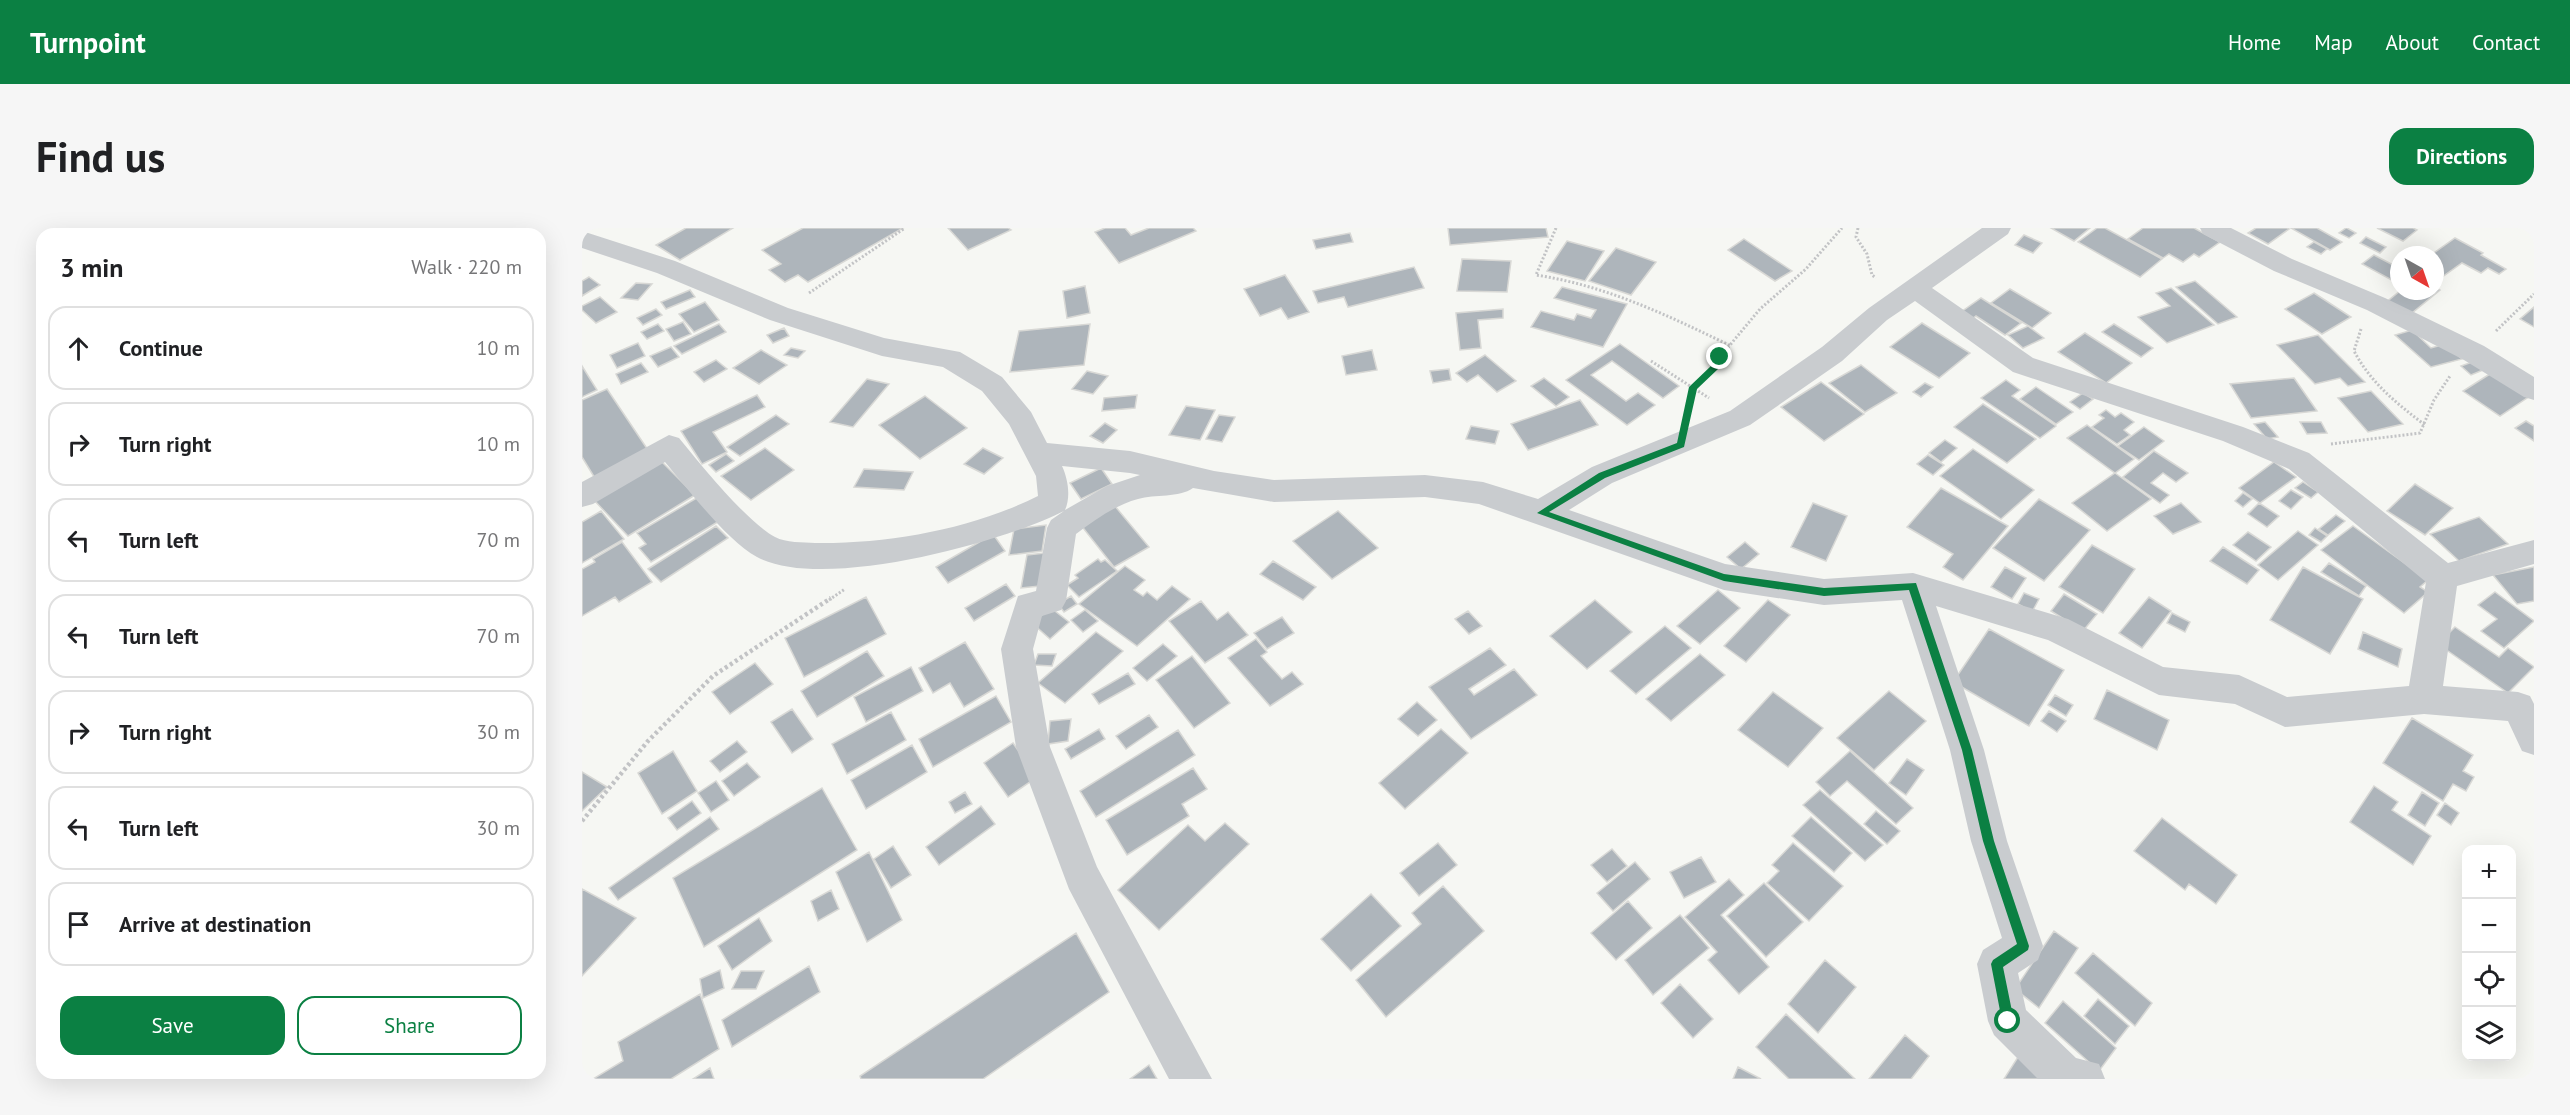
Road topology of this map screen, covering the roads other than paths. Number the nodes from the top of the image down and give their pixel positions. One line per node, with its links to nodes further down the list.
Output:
1 (1999, 228): 4 (street)
2 (2212, 228): 5 (street)
3 (582, 239): 6 (street)
4 (1910, 293): 9 (street); 11 (street)
5 (2534, 390)
6 (1037, 453): 7 (street); 8 (street)
7 (1214, 482): 9 (street); 15 (street)
8 (582, 496)
9 (1541, 513): 12 (street)
10 (2534, 552): 11 (street)
11 (2443, 577): 13 (street)
12 (1913, 586): 13 (street); 16 (street)
13 (2424, 699): 14 (street)
14 (2534, 740)
15 (1191, 1079)
16 (2084, 1079)

